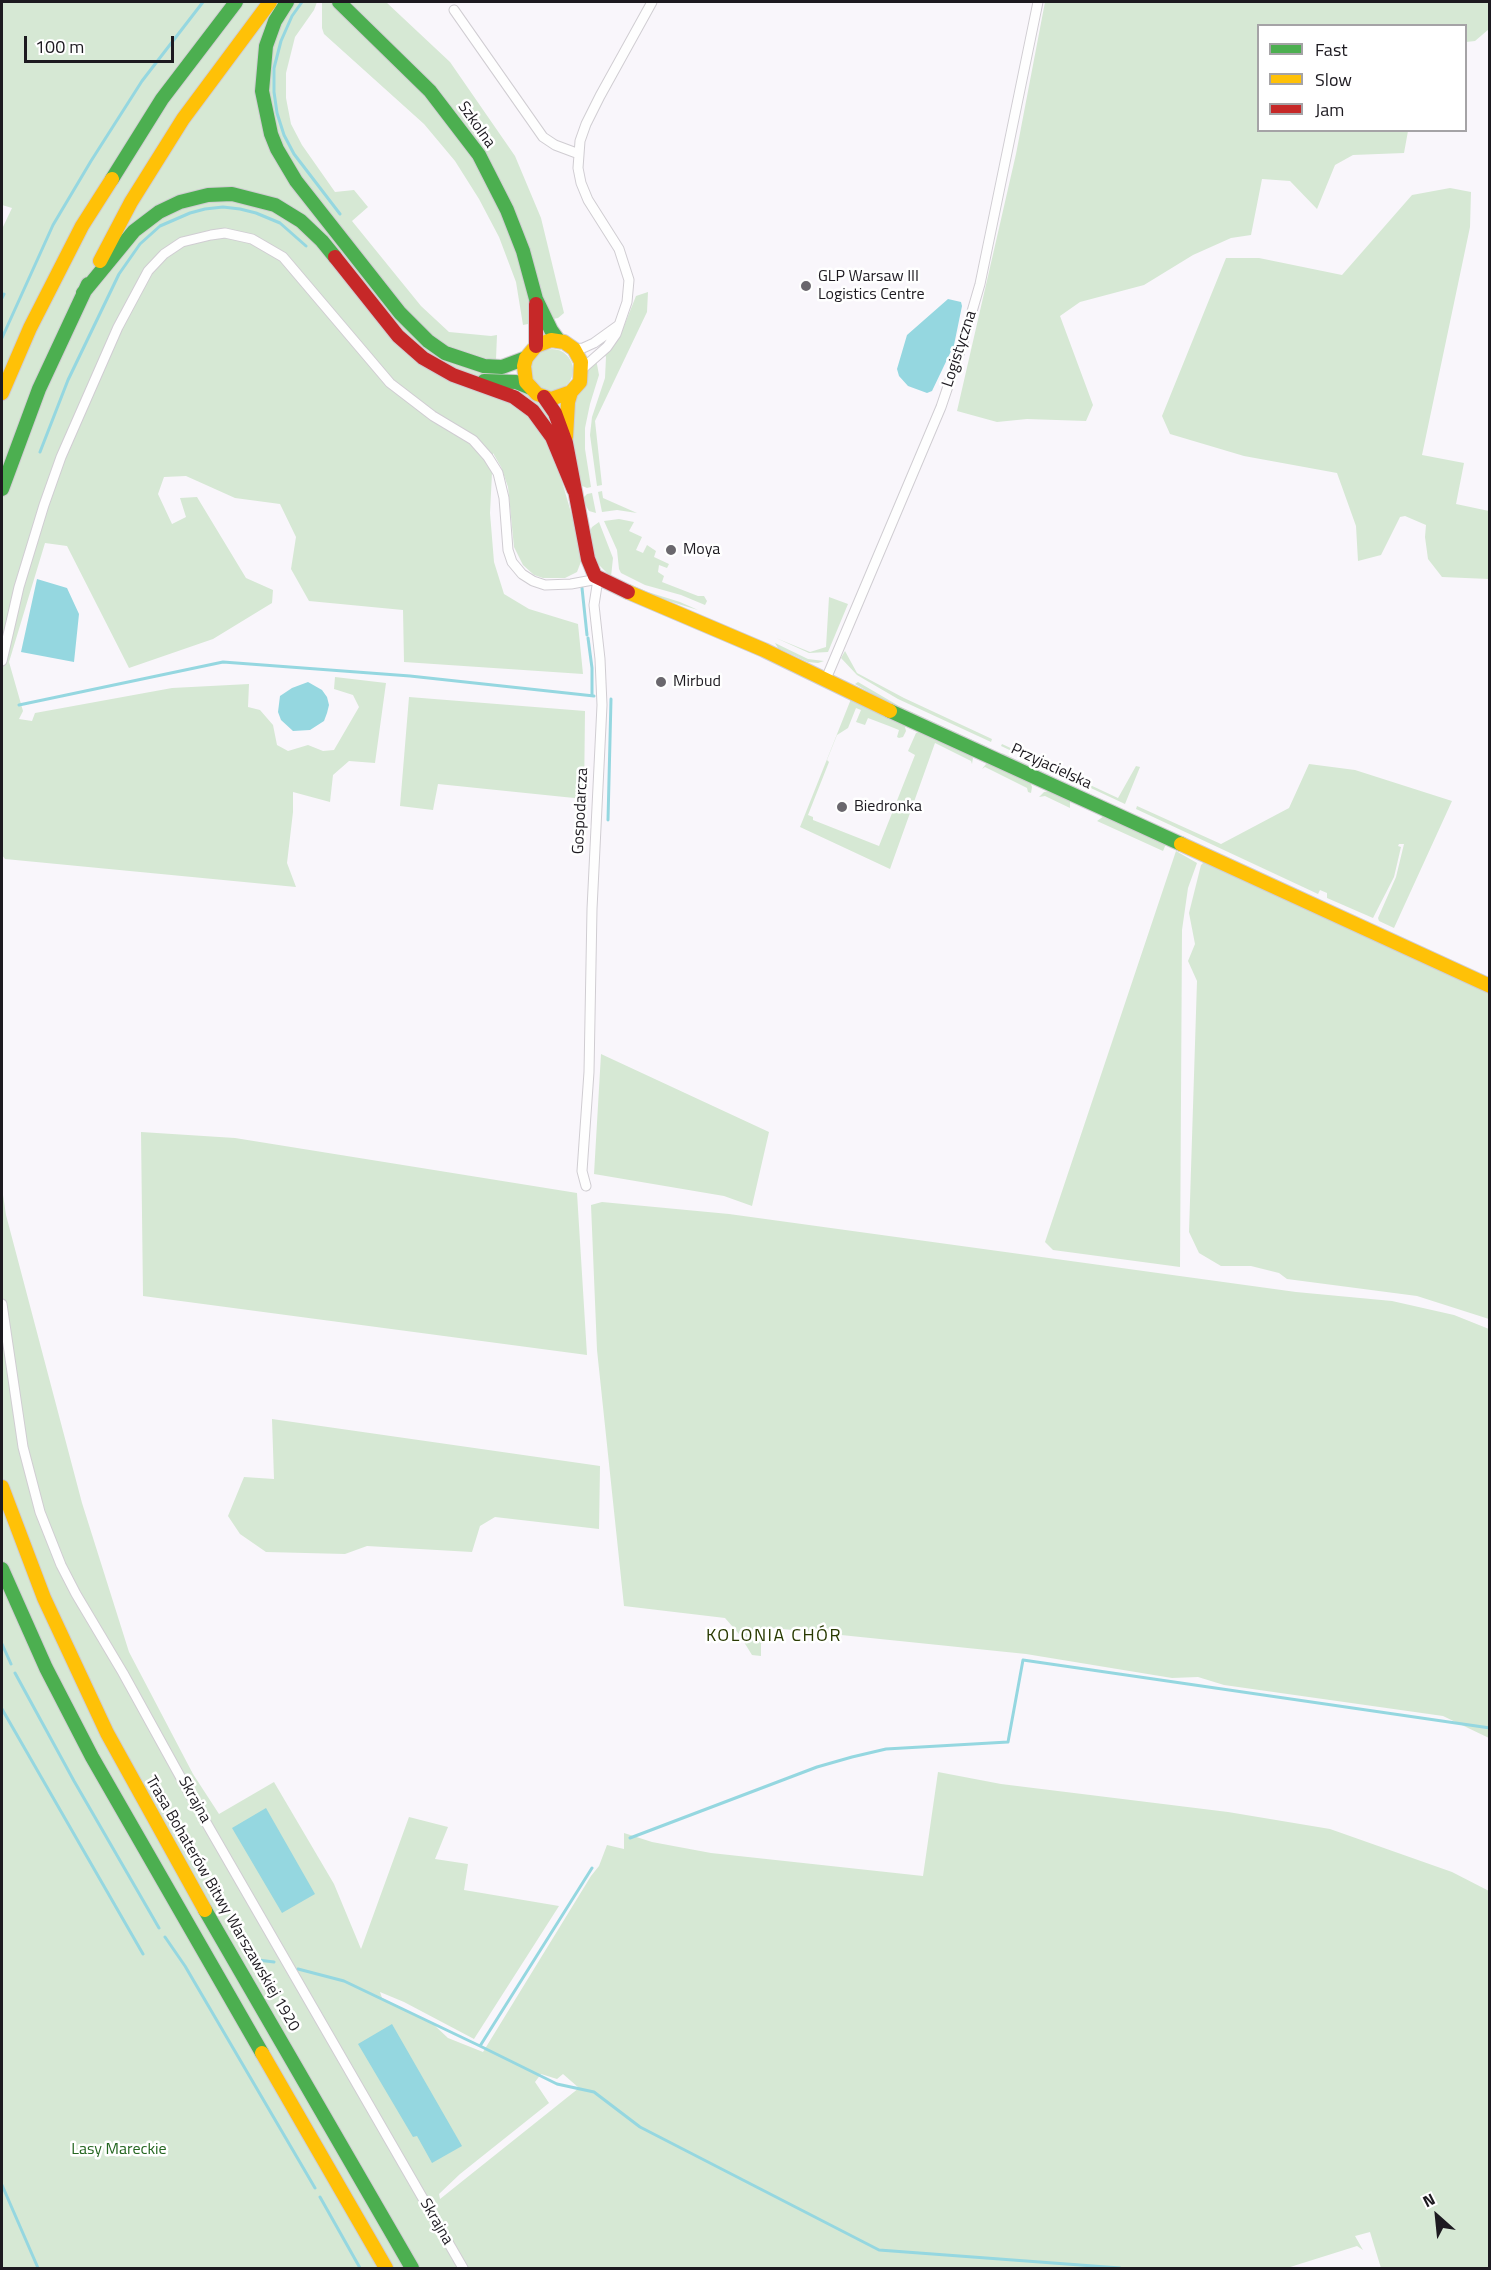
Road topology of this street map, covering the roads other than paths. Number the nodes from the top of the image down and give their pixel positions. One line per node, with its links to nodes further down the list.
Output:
1 (236, 2): 20 (main road)
2 (270, 2): 9 (main road)
3 (287, 2): 15 (main road)
4 (339, 2): 10 (main road, Szkolna)
5 (652, 2): 8 (street)
6 (1038, 2): 27 (street, Logistyczna)
7 (454, 10): 8 (street)
8 (579, 154): 11 (street)
9 (83, 293): 17 (main road); 23 (main road)
10 (536, 299): 12 (main road, Szkolna); 13 (main road, Szkolna)
11 (619, 325): 14 (street); 16 (street)
12 (559, 341): 13 (main road); 14 (main road)
13 (536, 346): 15 (main road)
14 (574, 349): 16 (main road)
15 (526, 358): 18 (main road)
16 (582, 369): 19 (main road)
17 (474, 381): 18 (main road); 24 (main road)
18 (531, 388): 21 (main road)
19 (571, 392): 21 (main road); 22 (main road)
20 (2, 393)
21 (544, 397): 22 (main road)
22 (566, 443): 24 (main road)
23 (2, 489)
24 (574, 490): 25 (main road)
25 (598, 579): 26 (street); 27 (main road, Przyjacielska); 29 (street, Gospodarcza)
26 (2, 661)
27 (826, 679): 28 (main road, Przyjacielska)
28 (1490, 986)
29 (586, 1186)
30 (2, 1304): 35 (street, Skrajna)
31 (2, 1487): 34 (main road, Trasa Bohaterów Bitwy Warszawskiej 1920)
32 (2, 1569): 33 (main road)
33 (386, 2268)
34 (412, 2268)
35 (463, 2268)

